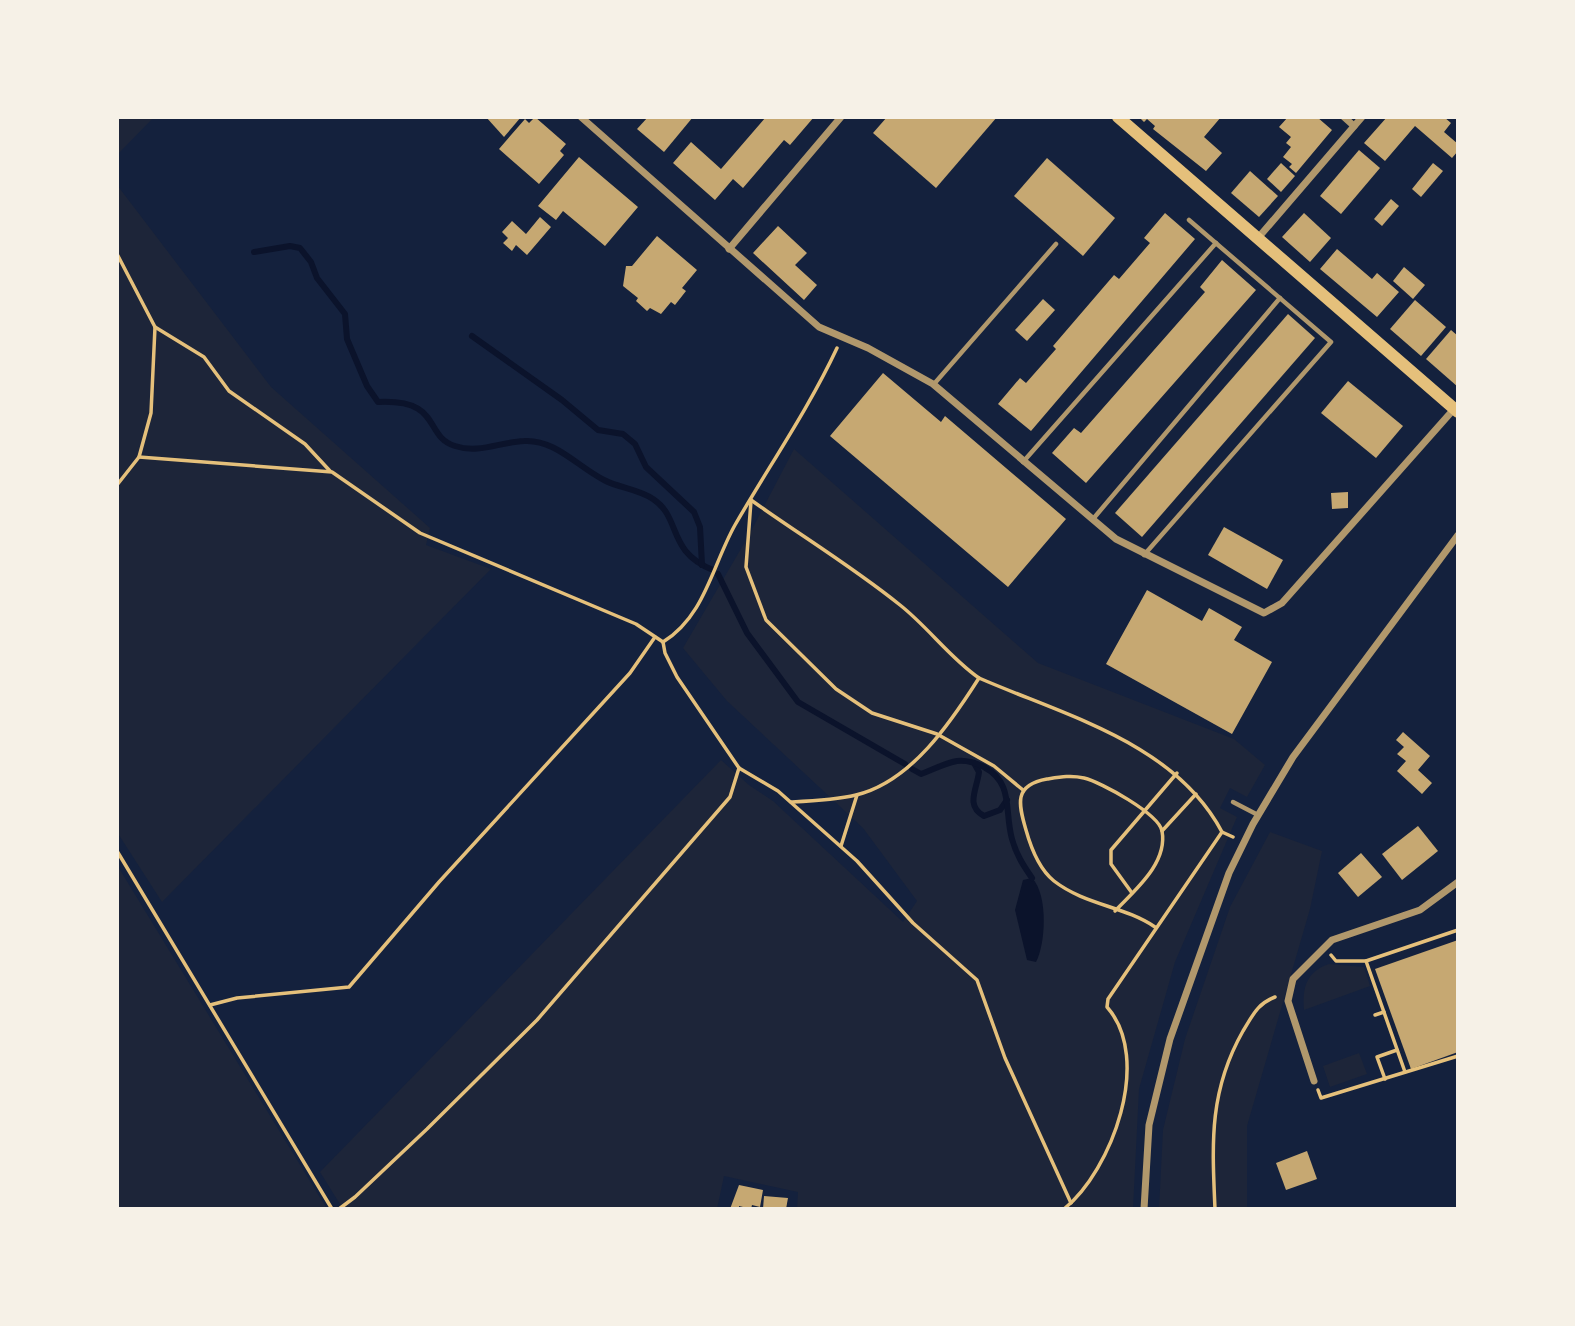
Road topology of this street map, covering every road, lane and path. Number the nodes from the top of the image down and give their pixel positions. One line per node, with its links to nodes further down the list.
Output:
1 (581, 117): 11 (street)
2 (841, 117): 11 (street)
3 (1118, 117): 8 (main road)
4 (1343, 117): 6 (street)
5 (1362, 117): 6 (street)
6 (1354, 126): 8 (street)
7 (1189, 220): 9 (lane)
8 (1257, 239): 17 (main road)
9 (1216, 243): 13 (lane); 19 (lane)
10 (1056, 244): 16 (lane)
11 (729, 248): 15 (street)
12 (117, 254): 14 (path)
13 (1280, 298): 23 (lane); 25 (lane)
14 (155, 327): 18 (path); 20 (path)
15 (841, 338): 16 (street); 22 (path)
16 (933, 384): 19 (street)
17 (1456, 411): 25 (street)
18 (139, 457): 20 (path); 21 (path)
19 (1023, 461): 23 (street)
20 (332, 472): 26 (path)
21 (117, 485)
22 (751, 500): 27 (path); 28 (path); 29 (path)
23 (1092, 521): 25 (street)
24 (1458, 535): 38 (street)
25 (1144, 555)
26 (655, 637): 27 (path); 52 (path)
27 (663, 642): 30 (path)
28 (979, 677): 29 (path); 31 (path)
29 (937, 734): 32 (path); 34 (path)
30 (739, 768): 35 (path); 62 (path)
31 (1177, 773): 33 (path); 37 (path)
32 (1023, 790): 37 (path); 46 (path)
33 (1197, 793): 39 (path); 40 (path)
34 (858, 795): 35 (path); 42 (path)
35 (790, 802): 42 (path)
36 (1233, 802): 38 (lane)
37 (1145, 811): 39 (path); 45 (path)
38 (1258, 815): 41 (street)
39 (1162, 831): 45 (path)
40 (1222, 832): 41 (path); 47 (path)
41 (1244, 842): 64 (street)
42 (840, 847): 60 (path)
43 (117, 852): 52 (path)
44 (1458, 882): 49 (street)
45 (1132, 893): 46 (path)
46 (1115, 911): 47 (path)
47 (1156, 927): 60 (path)
48 (1458, 930): 50 (path)
49 (1324, 947): 50 (path); 51 (street)
50 (1366, 961): 53 (path)
51 (1289, 992): 59 (street); 65 (path)
52 (210, 1005): 61 (path)
53 (1384, 1012): 54 (path); 55 (path)
54 (1375, 1016)
55 (1397, 1050): 57 (path); 58 (path)
56 (1458, 1056): 57 (path)
57 (1405, 1072): 58 (path)
58 (1385, 1079): 59 (path)
59 (1314, 1081)
60 (1071, 1203): 63 (path)
61 (332, 1209)
62 (338, 1209)
63 (1064, 1209)
64 (1144, 1209)
65 (1215, 1209)

